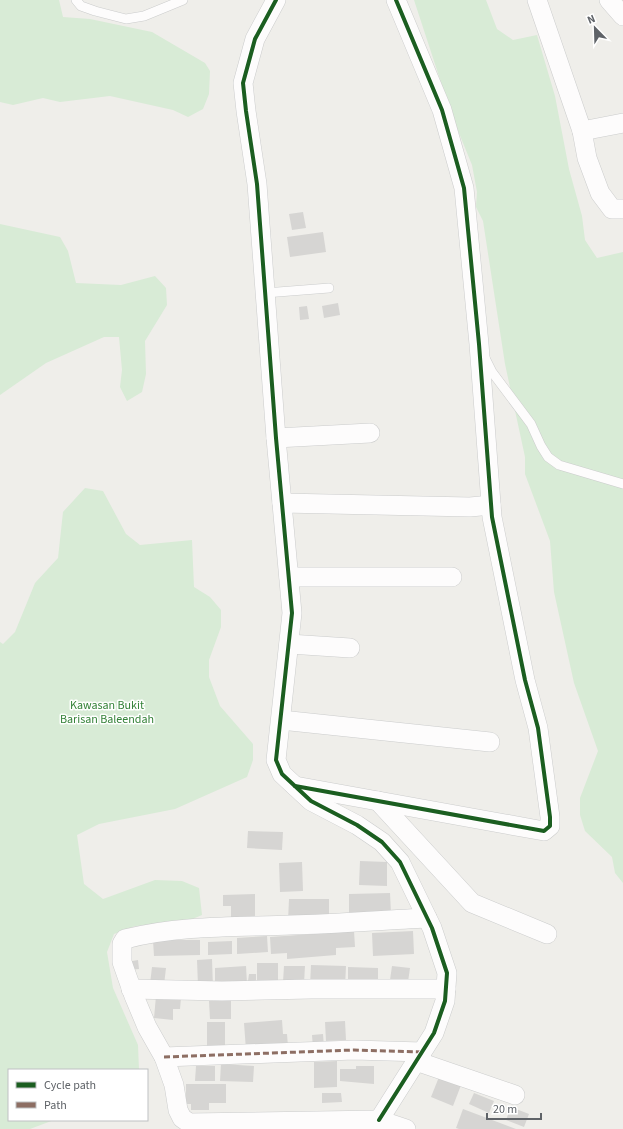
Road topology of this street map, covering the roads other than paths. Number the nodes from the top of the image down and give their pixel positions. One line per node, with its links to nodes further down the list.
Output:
1 (76, 0): 2 (lane)
2 (183, 0)
3 (276, 0): 12 (street)
4 (396, 0): 13 (street)
5 (537, 0): 9 (street)
6 (609, 0): 7 (street)
7 (623, 16)
8 (623, 123): 9 (street)
9 (582, 131): 10 (street)
10 (623, 209)
11 (329, 288): 12 (lane)
12 (265, 293): 15 (street)
13 (479, 344): 16 (lane); 18 (street)
14 (370, 433): 15 (street)
15 (276, 438): 17 (street)
16 (623, 484)
17 (282, 503): 18 (street); 19 (street)
18 (491, 505): 26 (street)
19 (289, 577): 20 (street); 21 (street)
20 (452, 577)
21 (289, 644): 22 (street); 23 (street)
22 (350, 648)
23 (281, 720): 24 (street); 25 (street)
24 (490, 742)
25 (295, 786): 26 (street); 27 (street)
26 (378, 801): 28 (street)
27 (427, 918): 29 (street); 30 (street)
28 (547, 934)
29 (131, 989): 30 (street); 32 (street)
30 (446, 989): 31 (street)
31 (419, 1056): 32 (street); 33 (street); 34 (street)
32 (164, 1057): 34 (street)
33 (515, 1095)
34 (379, 1120): 35 (street)
35 (406, 1129)

